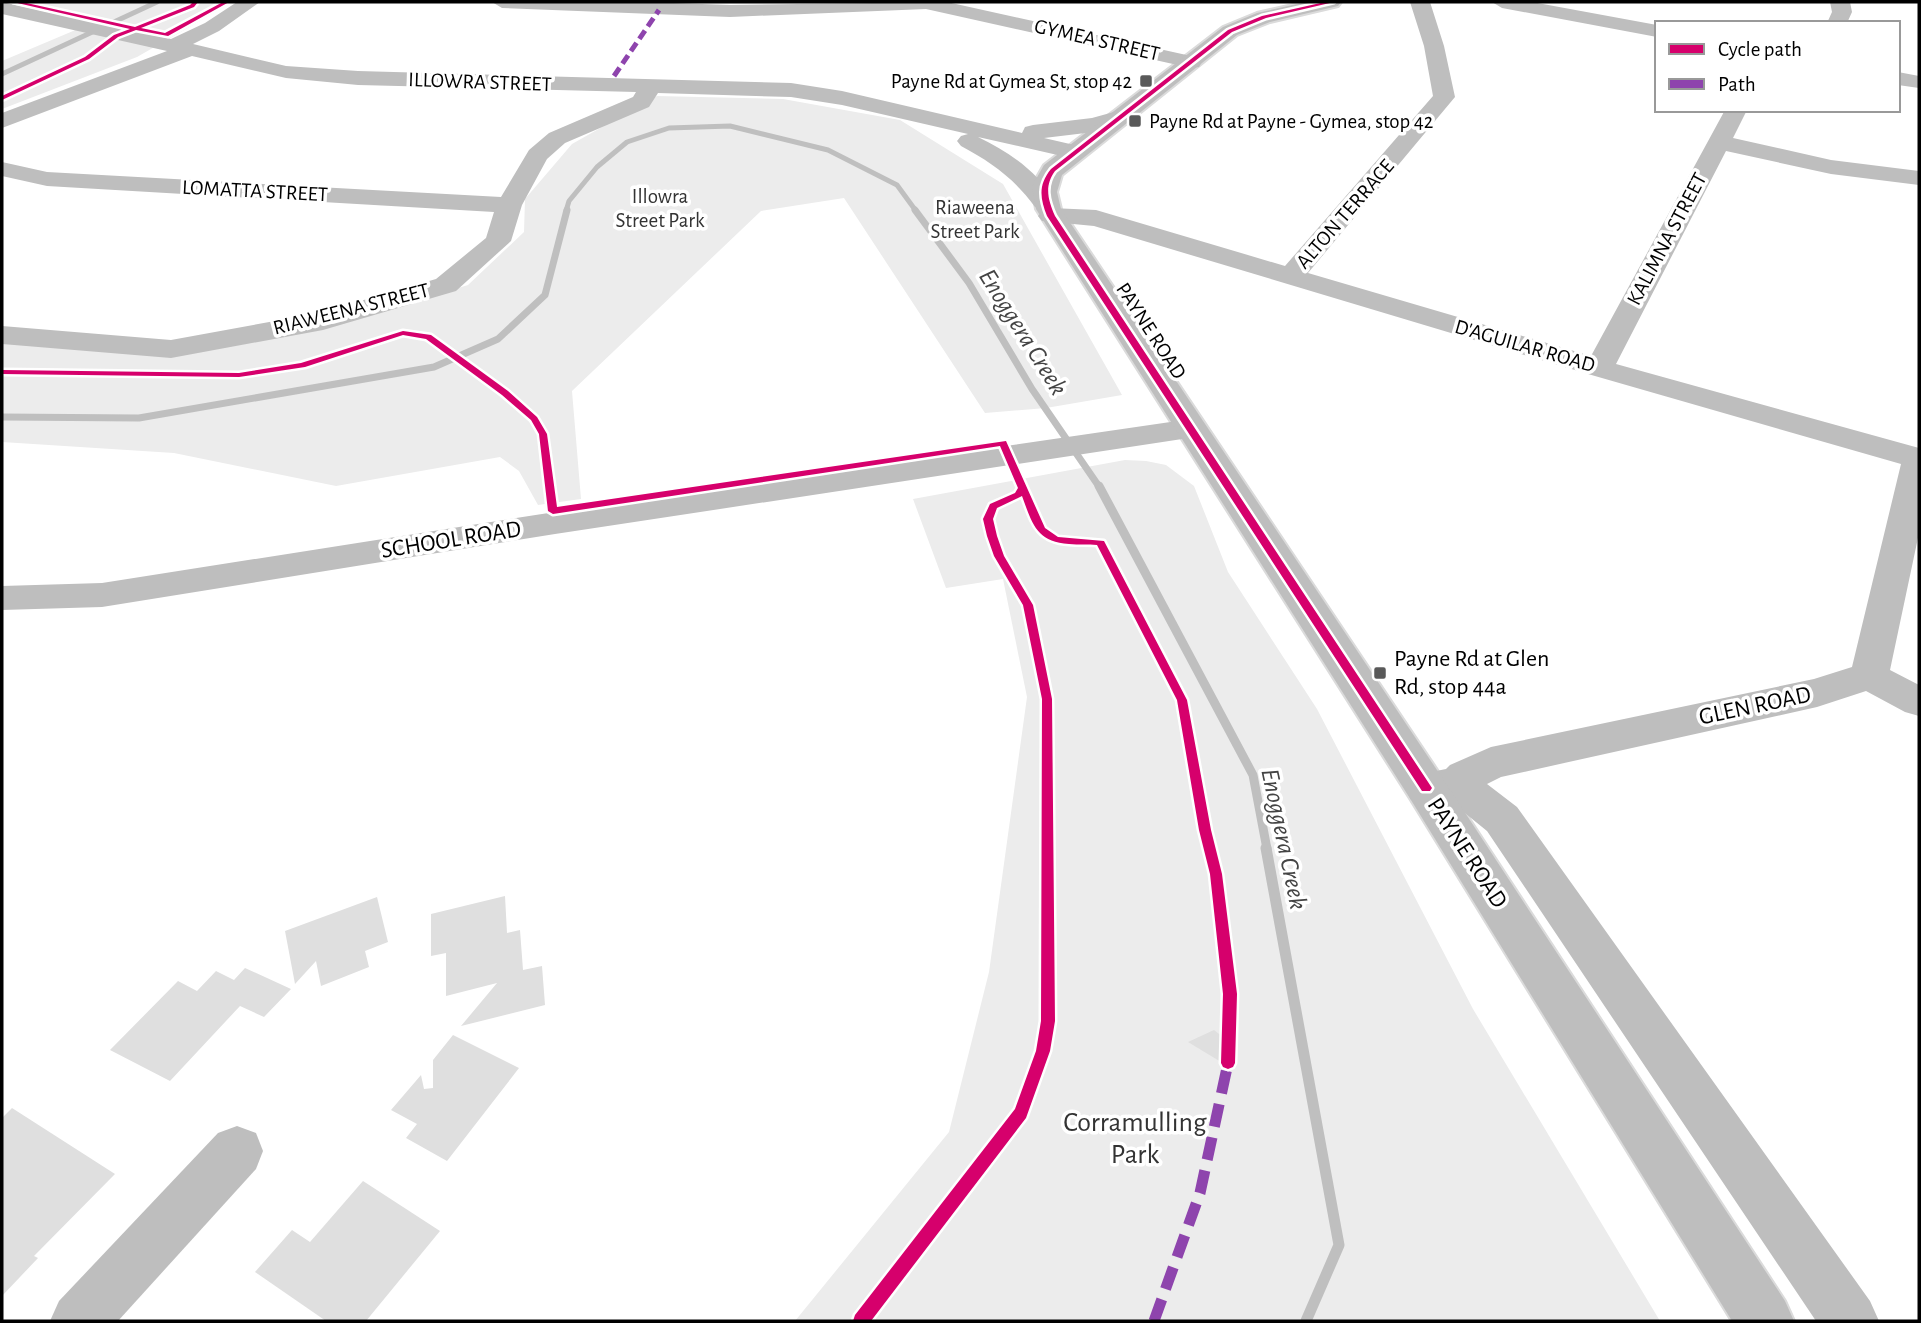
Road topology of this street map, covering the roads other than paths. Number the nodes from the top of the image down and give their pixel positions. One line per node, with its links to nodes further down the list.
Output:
1 (250, 2): 10 (street)
2 (502, 2): 11 (street, GYMEA STREET)
3 (1331, 2): 11 (street)
4 (1420, 2): 29 (street, ALTON TERRACE)
5 (1502, 2): 9 (street)
6 (1840, 2): 8 (street)
7 (2, 8): 10 (street, ILLOWRA STREET)
8 (1838, 21)
9 (1655, 32)
10 (180, 49): 14 (street, ILLOWRA STREET); 18 (street)
11 (1191, 62): 17 (street)
12 (1900, 78): 13 (street)
13 (1919, 82)
14 (650, 86): 16 (street, ILLOWRA STREET); 25 (street, RIAWEENA STREET)
15 (1734, 112): 21 (street, KALIMNA STREET)
16 (914, 116): 19 (street, ILLOWRA STREET); 26 (street, PAYNE ROAD)
17 (1121, 117): 20 (street); 22 (street)
18 (2, 121)
19 (961, 127): 20 (street, ILLOWRA STREET); 22 (street, ILLOWRA STREET)
20 (999, 131): 22 (street, ILLOWRA STREET)
21 (1720, 142): 24 (street); 31 (street, KALIMNA STREET)
22 (1080, 149): 26 (street)
23 (2, 169): 25 (street, LOMATTA STREET)
24 (1919, 178)
25 (509, 205): 30 (street, RIAWEENA STREET)
26 (1048, 209): 27 (street, D'AGUILAR ROAD); 28 (street, PAYNE ROAD)
27 (1131, 230): 28 (street, D'AGUILAR ROAD); 29 (street, D'AGUILAR ROAD)
28 (1073, 248): 32 (street, PAYNE ROAD)
29 (1290, 277): 31 (street, D'AGUILAR ROAD)
30 (2, 335)
31 (1599, 368): 33 (street, D'AGUILAR ROAD)
32 (1191, 429): 34 (street, SCHOOL ROAD); 37 (street, PAYNE ROAD)
33 (1919, 459): 35 (street)
34 (2, 598)
35 (1869, 676): 36 (street); 37 (street, GLEN ROAD)
36 (1919, 702)
37 (1442, 786): 40 (street, PAYNE ROAD); 41 (street, PAYNE ROAD)
38 (237, 1151): 39 (street)
39 (79, 1321)
40 (1765, 1321)
41 (1850, 1321)

